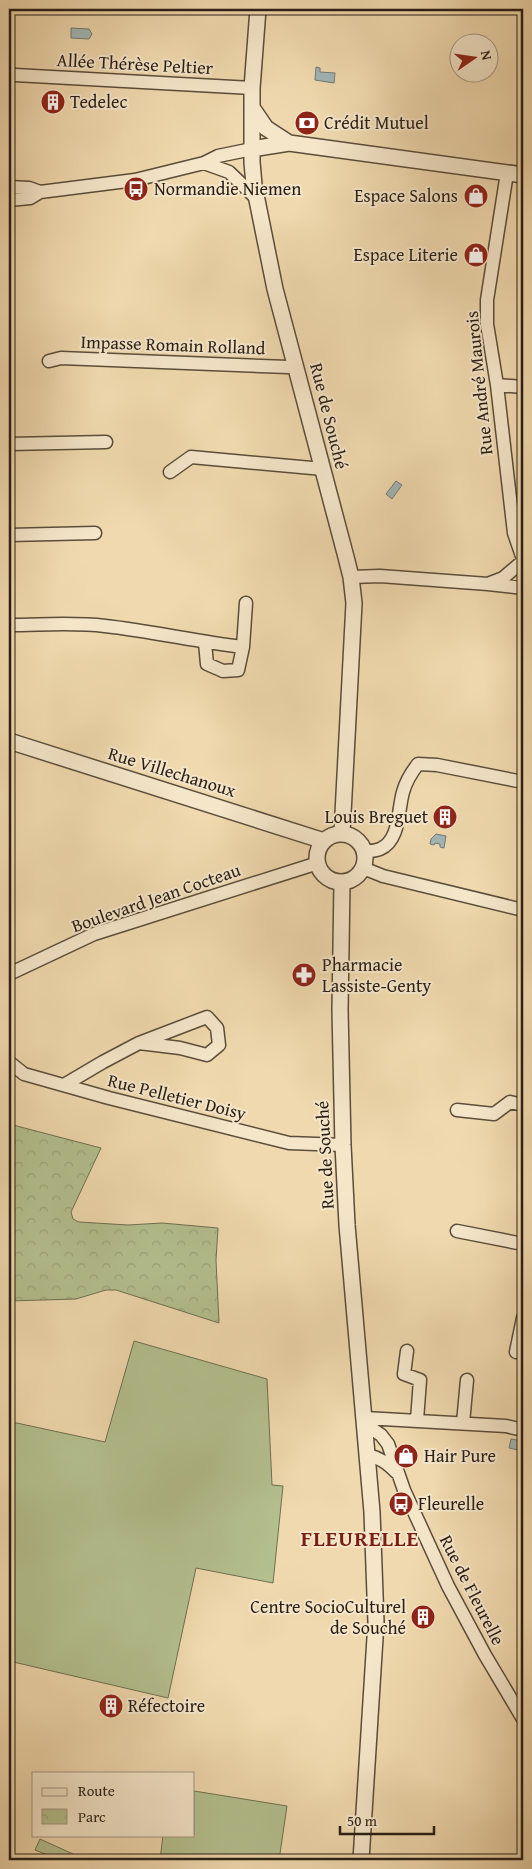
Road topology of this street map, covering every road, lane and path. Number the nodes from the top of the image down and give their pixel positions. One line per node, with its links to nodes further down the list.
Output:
1 (258, 9): 3 (street, Rue de Souché)
2 (15, 74): 3 (street, Allée Thérèse Peltier)
3 (252, 88): 4 (street, Rue de Souché)
4 (253, 109): 5 (street); 6 (street, Rue de Souché)
5 (289, 143): 6 (street); 8 (street)
6 (252, 150): 7 (street); 12 (street, Rue de Souché)
7 (204, 163): 11 (street); 12 (street)
8 (507, 173): 9 (street); 16 (street, Rue André Maurois)
9 (523, 175)
10 (9, 187): 11 (street)
11 (40, 192): 13 (street)
12 (256, 198): 15 (street, Rue de Souché)
13 (9, 200)
14 (49, 361): 15 (street, Impasse Romain Rolland)
15 (296, 365): 20 (street, Rue de Souché)
16 (496, 385): 17 (street); 24 (street, Rue André Maurois)
17 (523, 387)
18 (106, 442): 19 (street)
19 (9, 444)
20 (323, 469): 21 (street); 25 (street, Rue de Souché)
21 (170, 472)
22 (95, 533): 23 (street)
23 (9, 534)
24 (523, 560): 26 (street, Rue André Maurois)
25 (352, 578): 26 (street); 34 (street, Rue de Souché)
26 (488, 584): 27 (street)
27 (523, 588)
28 (246, 603): 31 (street)
29 (9, 625): 30 (street)
30 (205, 643): 31 (street); 31 (street)
31 (243, 647)
32 (9, 741): 35 (street, Rue Villechanoux)
33 (523, 782): 36 (street)
34 (342, 833): 35 (street); 36 (street)
35 (324, 841): 37 (street)
36 (364, 852): 38 (street)
37 (318, 863): 39 (street); 41 (street, Boulevard Jean Cocteau)
38 (363, 868): 39 (street); 40 (street)
39 (342, 882): 47 (street, Rue de Souché)
40 (523, 910)
41 (9, 974)
42 (139, 1044): 42 (street); 44 (street)
43 (9, 1062): 44 (street, Rue Pelletier Doisy)
44 (64, 1085): 47 (street, Rue Pelletier Doisy)
45 (523, 1105): 46 (street)
46 (458, 1110)
47 (343, 1145): 55 (street, Rue de Souché)
48 (457, 1231): 49 (street)
49 (523, 1244)
50 (523, 1318): 52 (street)
51 (407, 1351): 54 (street)
52 (516, 1352)
53 (467, 1380): 56 (street)
54 (417, 1420): 55 (street); 56 (street)
55 (365, 1421): 58 (street, Rue de Souché); 59 (street, Rue de Fleurelle)
56 (463, 1423): 57 (street)
57 (523, 1429)
58 (368, 1455): 59 (street, Rue de Fleurelle); 61 (street, Rue de Souché)
59 (396, 1472): 60 (street, Rue de Fleurelle)
60 (523, 1719)
61 (361, 1860)

